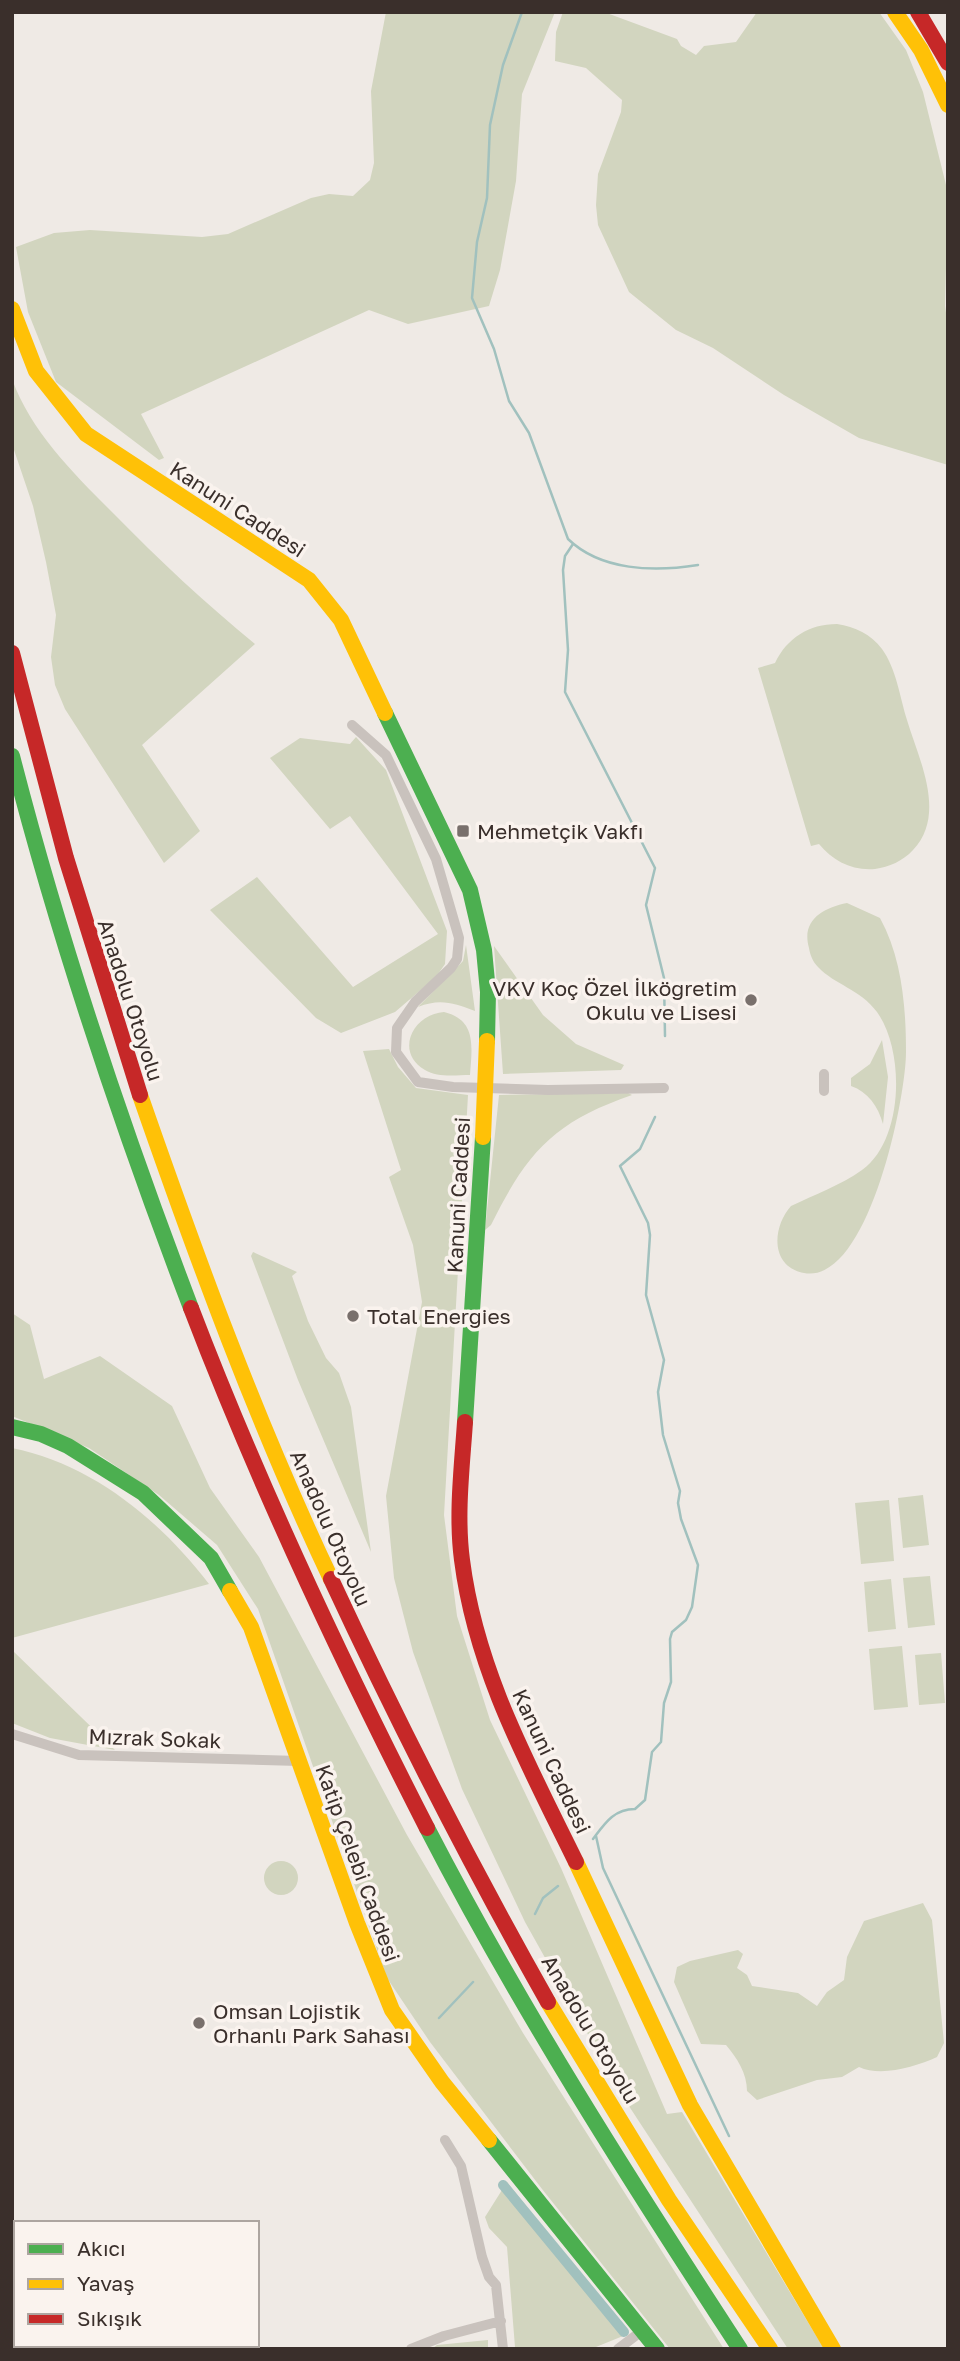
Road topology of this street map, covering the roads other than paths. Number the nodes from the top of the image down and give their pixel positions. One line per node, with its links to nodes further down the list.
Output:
1 (895, 12): 4 (main road)
2 (918, 12): 3 (main road)
3 (948, 63)
4 (948, 105)
5 (12, 309): 24 (main road, Kanuni Caddesi, bridge)
6 (12, 653): 23 (main road, Anadolu Otoyolu)
7 (352, 725): 10 (street)
8 (12, 756): 22 (main road)
9 (824, 1074): 11 (street)
10 (664, 1088)
11 (824, 1091)
12 (12, 1427): 14 (main road, Katip Çelebi Caddesi)
13 (12, 1734): 14 (street, Mızrak Sokak)
14 (299, 1761): 17 (main road, Katip Çelebi Caddesi)
15 (445, 2140): 16 (street)
16 (502, 2321): 18 (street); 19 (street)
17 (643, 2330): 20 (street); 21 (main road, Katip Çelebi Caddesi)
18 (411, 2349)
19 (503, 2349)
20 (618, 2349)
21 (657, 2349)
22 (740, 2349)
23 (769, 2349)
24 (833, 2349)

